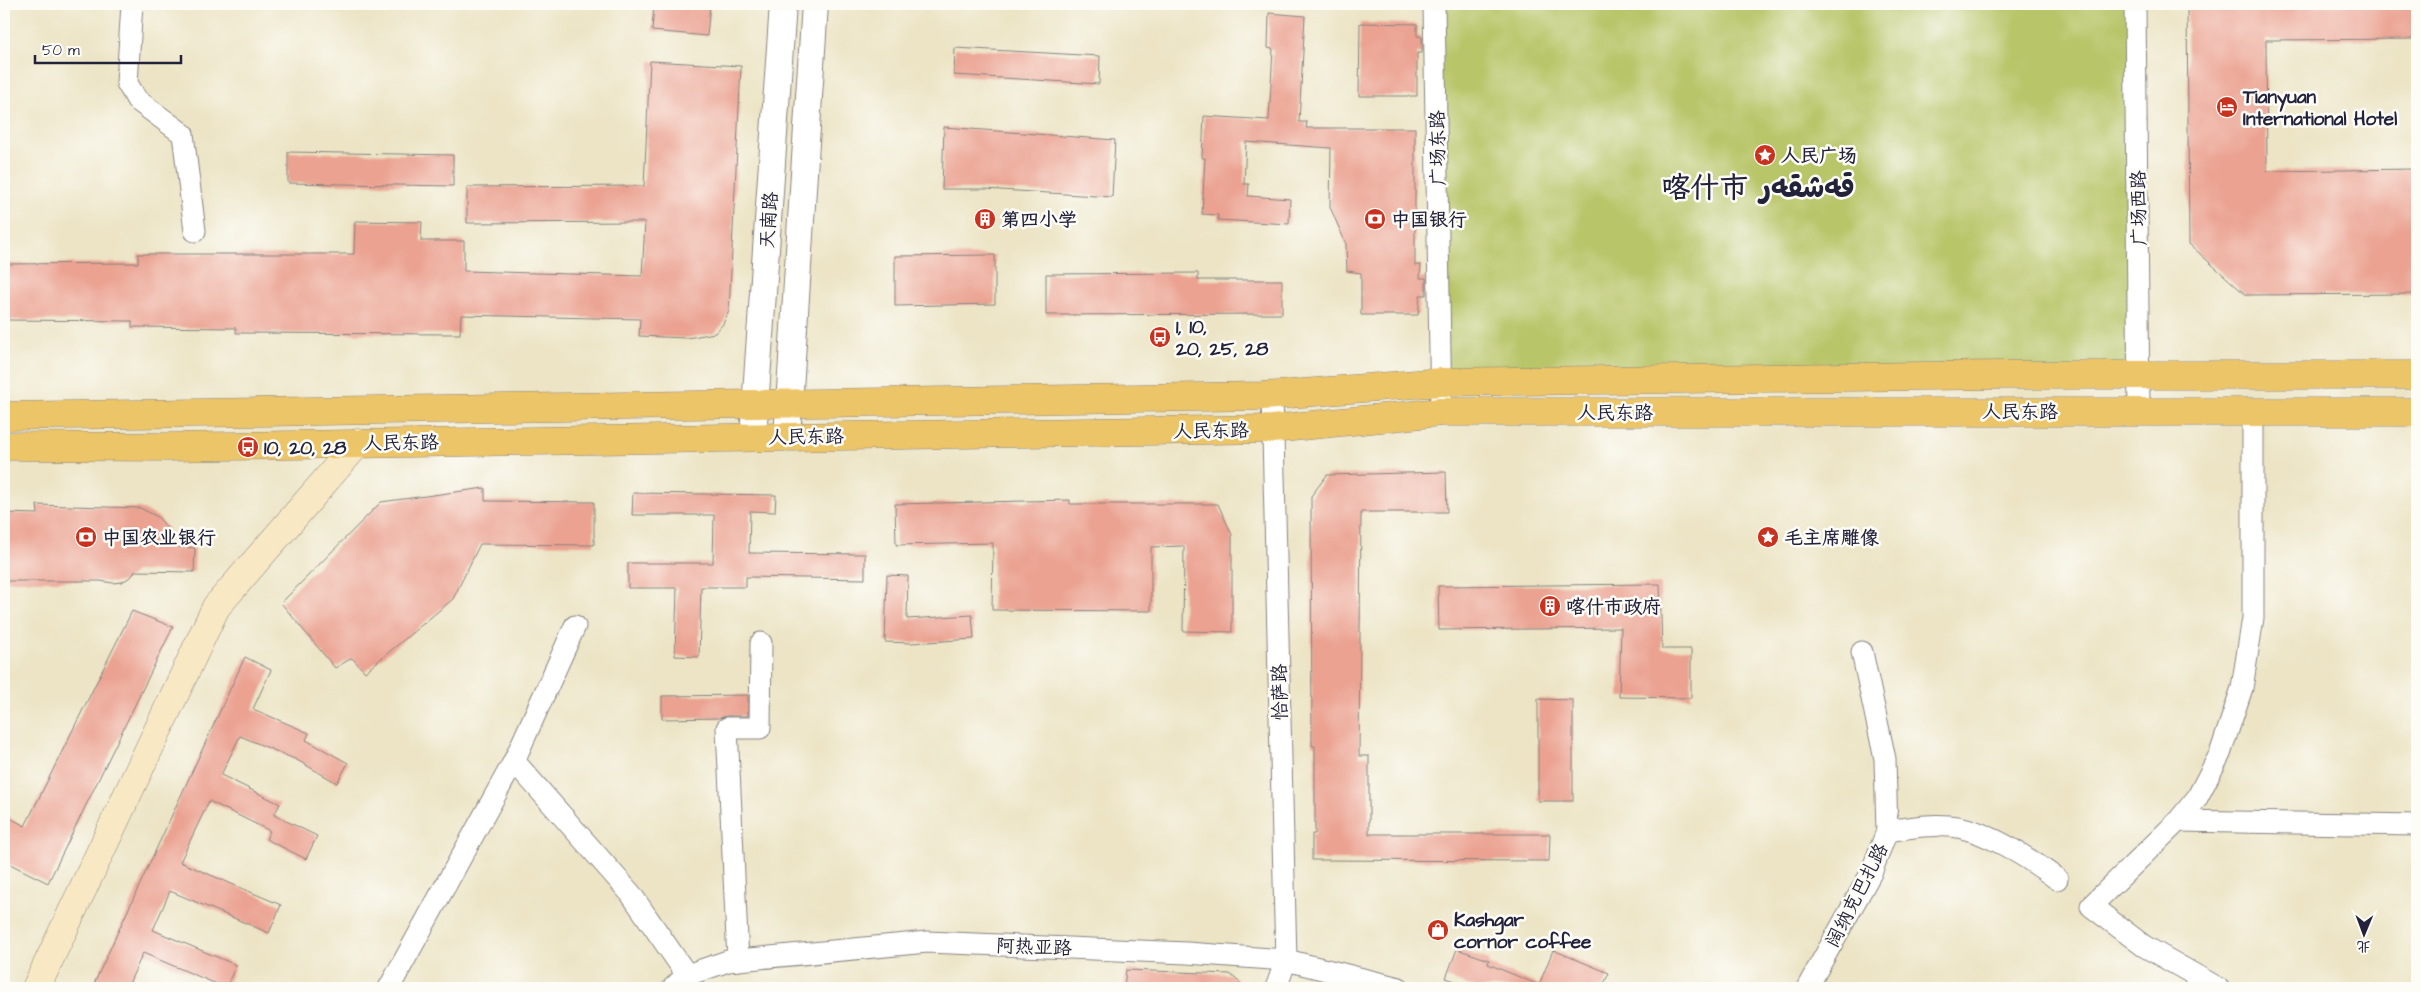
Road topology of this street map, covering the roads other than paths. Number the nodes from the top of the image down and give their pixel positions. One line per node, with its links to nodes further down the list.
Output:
1 (132, 4): 6 (street)
2 (783, 4): 11 (street, 天南路)
3 (815, 4): 12 (street, 天南路)
4 (1434, 4): 9 (street, 广场东路)
5 (2135, 4): 7 (street, 广场西路)
6 (195, 231)
7 (2140, 374): 8 (main road, 人民东路); 9 (main road, 人民东路); 14 (street, 广场西路)
8 (2417, 375)
9 (1440, 382): 10 (main road, 人民东路); 13 (street, 广场东路)
10 (1272, 395): 12 (main road, 人民东路); 18 (street, 恰萨路)
11 (754, 404): 12 (main road, 人民东路); 17 (main road, 人民东路); 20 (street, 天南路)
12 (787, 404): 19 (street, 天南路)
13 (1441, 412): 14 (main road, 人民东路); 18 (main road, 人民东路)
14 (2139, 412): 15 (main road, 人民东路)
15 (2252, 412): 16 (main road, 人民东路); 27 (street)
16 (2417, 412)
17 (4, 416)
18 (1272, 429): 19 (main road, 人民东路); 32 (street, 恰萨路)
19 (787, 436): 20 (main road, 人民东路)
20 (753, 437): 21 (main road, 人民东路)
21 (358, 443): 22 (main road, 人民东路); 34 (main road)
22 (4, 446)
23 (575, 626): 26 (street)
24 (761, 643): 31 (street)
25 (1862, 652): 29 (street)
26 (514, 761): 33 (street); 35 (street)
27 (2178, 821): 28 (street); 39 (street)
28 (2417, 825)
29 (1887, 831): 30 (street, 阔纳克巴扎路); 38 (street, 阔纳克巴扎路)
30 (2056, 879)
31 (738, 960): 32 (street, 阿热亚路); 33 (street, 阿热亚路)
32 (1286, 960): 36 (street, 恰萨路); 37 (street, 阿热亚路)
33 (680, 982)
34 (36, 988)
35 (389, 988)
36 (1276, 988)
37 (1399, 988)
38 (1807, 988)
39 (2218, 988)

